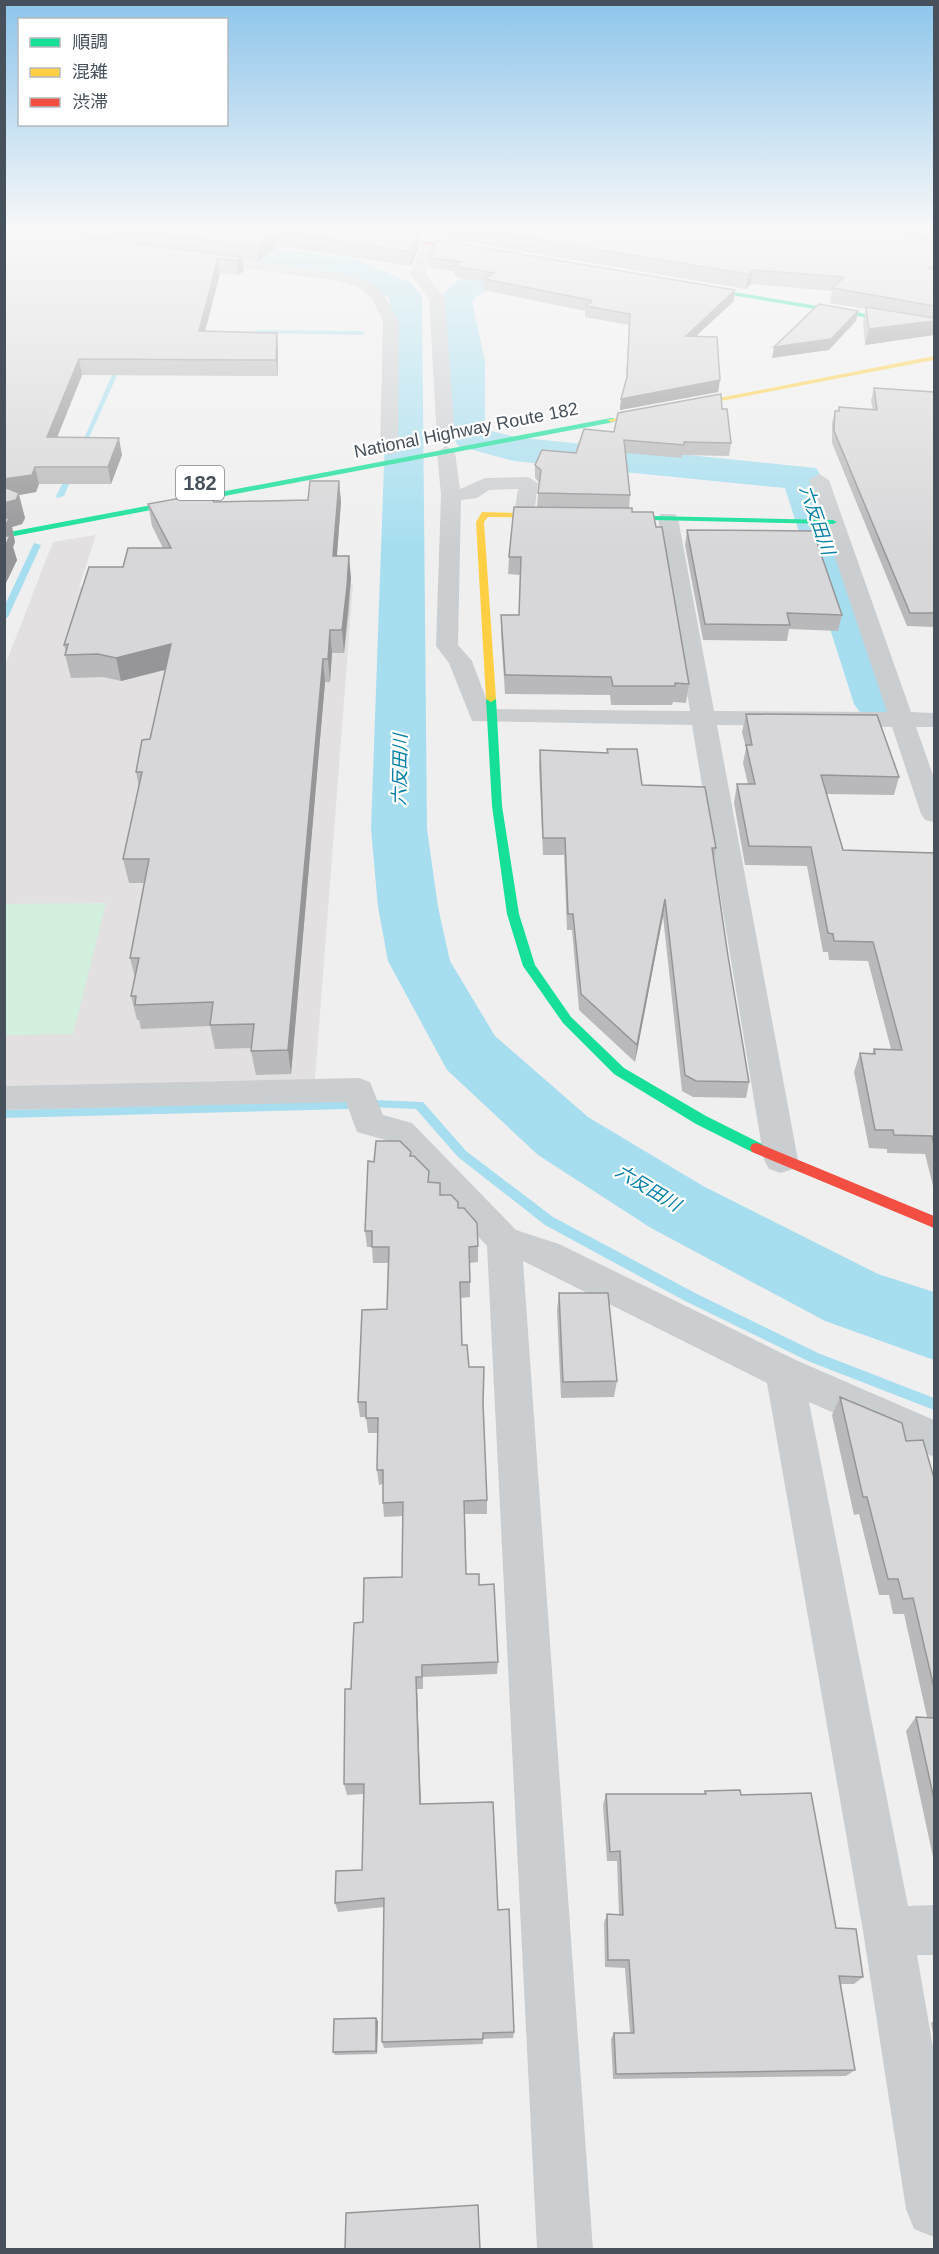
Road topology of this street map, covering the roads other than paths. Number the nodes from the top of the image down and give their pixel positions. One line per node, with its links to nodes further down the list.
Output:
1 (391, 337): 6 (street)
2 (439, 337): 5 (street)
3 (934, 345): 5 (main road, National Highway Route 182 / 182)
4 (934, 358): 5 (main road, National Highway Route 182 / 182)
5 (446, 445): 6 (main road, National Highway Route 182 / 182); 9 (street)
6 (392, 453): 7 (main road, National Highway Route 182 / 182); 15 (main road, National Highway Route 182 / 182)
7 (272, 470)
8 (819, 480): 14 (street)
9 (452, 495): 10 (street); 16 (street)
10 (524, 515): 11 (main road); 16 (main road)
11 (572, 516)
12 (596, 517): 13 (main road)
13 (668, 518): 14 (main road); 17 (street)
14 (823, 522): 18 (street)
15 (4, 536)
16 (492, 716): 17 (street); 22 (main road)
17 (703, 718): 18 (street); 22 (street)
18 (902, 720): 19 (street); 20 (street)
19 (934, 720)
20 (934, 814)
21 (4, 1098): 24 (street)
22 (781, 1160): 23 (main road)
23 (934, 1222)
24 (504, 1241): 25 (street); 29 (street)
25 (784, 1373): 26 (street); 27 (street)
26 (934, 1439)
27 (911, 1931): 28 (street)
28 (934, 2208)
29 (565, 2250)

